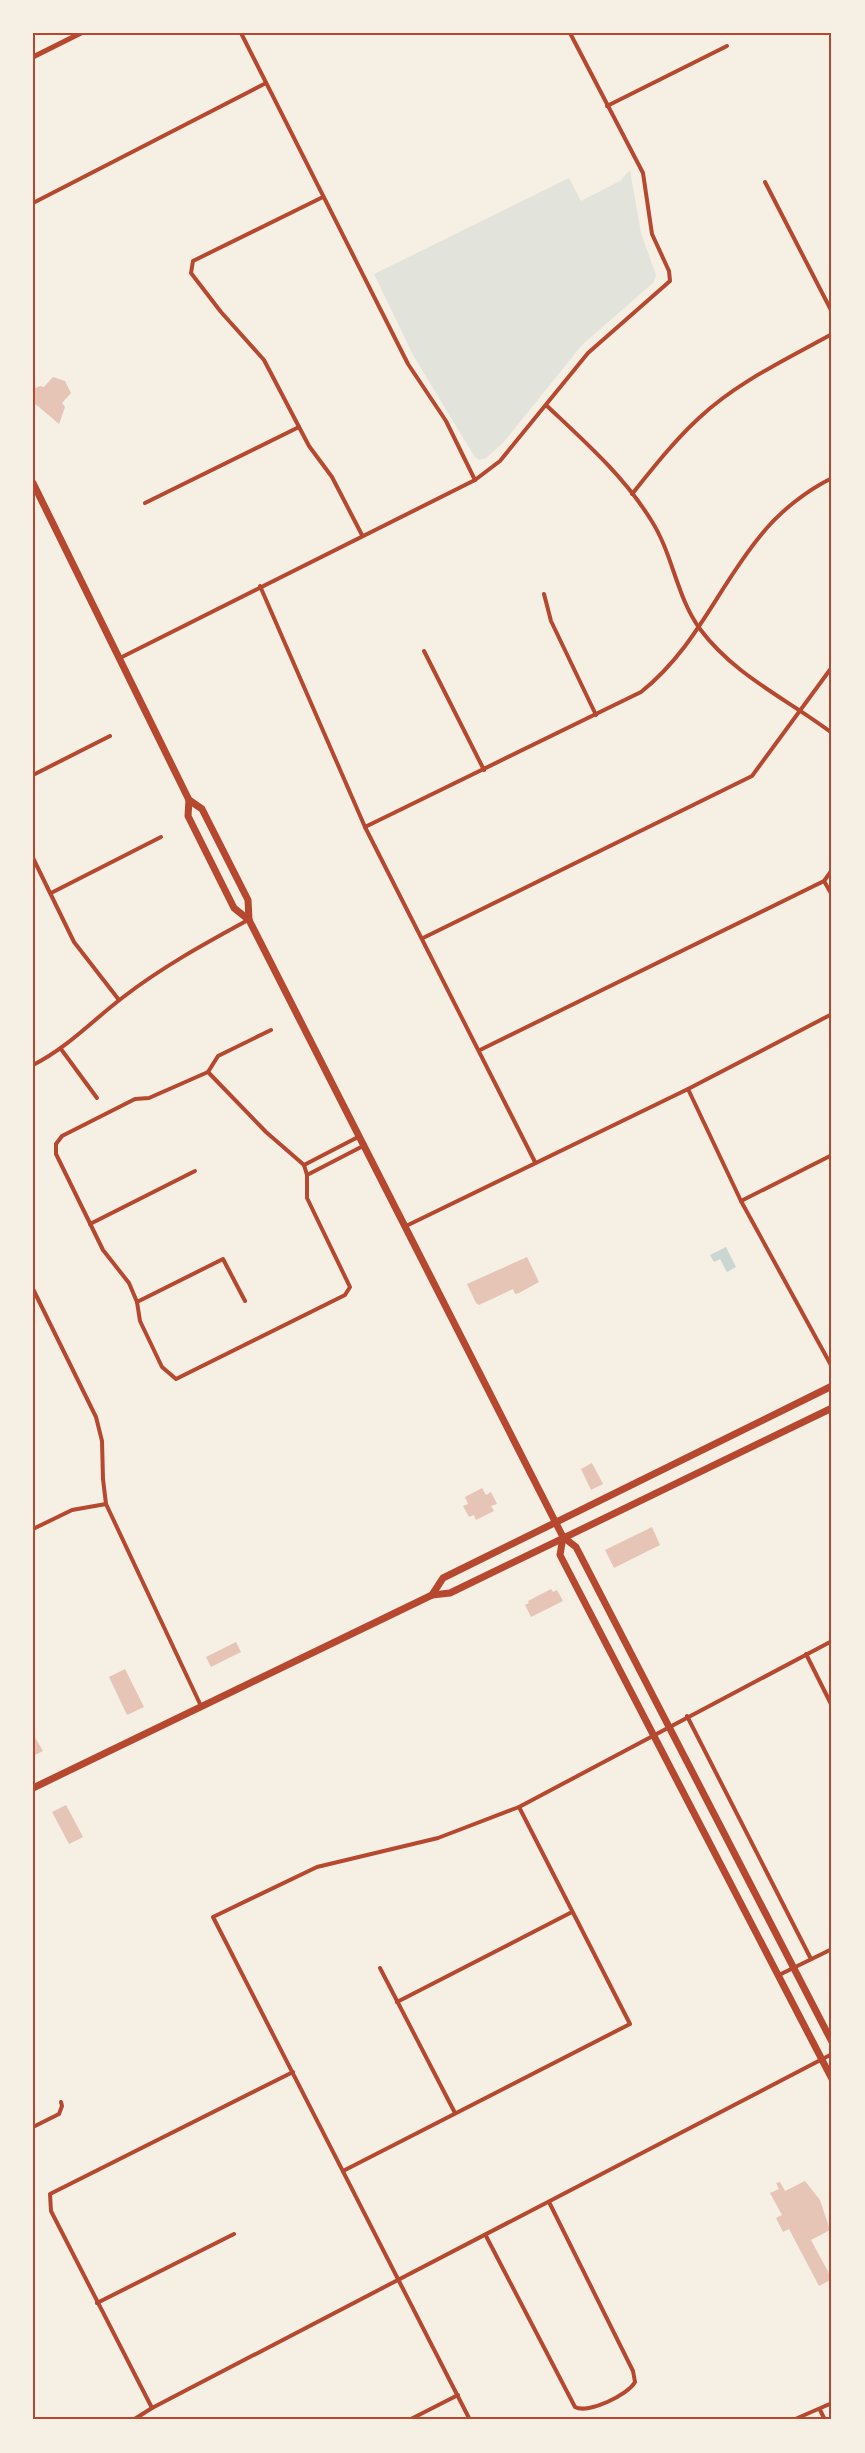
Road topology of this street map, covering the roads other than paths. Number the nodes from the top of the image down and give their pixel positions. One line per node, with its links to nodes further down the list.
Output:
1 (81, 33): 5 (street)
2 (241, 33): 6 (street)
3 (570, 33): 7 (street)
4 (727, 46): 7 (street)
5 (33, 57)
6 (266, 83): 9 (street); 10 (street)
7 (607, 105): 13 (street)
8 (765, 182): 11 (street)
9 (323, 197): 14 (street); 16 (street)
10 (33, 203)
11 (832, 312)
12 (832, 334): 18 (street)
13 (546, 405): 16 (street); 18 (street)
14 (299, 427): 19 (street); 20 (street)
15 (832, 478): 23 (street)
16 (475, 480): 20 (street)
17 (33, 483): 25 (main road)
18 (632, 494): 23 (street)
19 (145, 503)
20 (363, 535): 21 (street)
21 (261, 586): 25 (street); 34 (street)
22 (544, 594): 28 (street)
23 (699, 628): 27 (street); 28 (street)
24 (424, 651): 31 (street)
25 (120, 658): 33 (main road)
26 (832, 667): 27 (street)
27 (802, 711): 29 (street); 42 (street)
28 (596, 715): 31 (street)
29 (832, 733)
30 (110, 736): 32 (street)
31 (484, 770): 34 (street)
32 (33, 775)
33 (189, 800): 41 (main road); 41 (main road)
34 (365, 827): 42 (street)
35 (161, 837): 39 (street)
36 (33, 858): 39 (street)
37 (832, 870): 38 (street)
38 (824, 881): 40 (street); 47 (street)
39 (51, 893): 43 (street)
40 (832, 895)
41 (249, 920): 43 (street); 52 (main road)
42 (423, 938): 47 (street)
43 (120, 1000): 46 (street)
44 (832, 1014): 50 (street)
45 (271, 1030): 49 (street)
46 (61, 1049): 48 (street); 51 (street)
47 (480, 1050): 55 (street)
48 (33, 1065)
49 (208, 1072): 56 (street); 60 (street)
50 (688, 1089): 55 (street); 59 (street)
51 (97, 1098)
52 (360, 1136): 53 (main road); 56 (street)
53 (365, 1145): 58 (street); 61 (main road)
54 (832, 1155): 59 (street)
55 (535, 1162): 61 (street)
56 (304, 1165): 58 (street)
57 (195, 1172): 60 (street)
58 (307, 1175): 63 (street)
59 (741, 1201): 65 (street)
60 (90, 1224): 63 (street)
61 (406, 1226): 69 (main road)
62 (33, 1289): 68 (street)
63 (137, 1302): 64 (street)
64 (245, 1302)
65 (832, 1367)
66 (832, 1386): 69 (main road)
67 (832, 1408): 71 (main road)
68 (106, 1504): 70 (street); 75 (street)
69 (556, 1522): 71 (main road); 72 (main road)
70 (33, 1529)
71 (563, 1537): 72 (main road); 78 (main road); 79 (main road)
72 (432, 1595): 75 (main road)
73 (832, 1641): 74 (street)
74 (806, 1654): 76 (street); 77 (street)
75 (201, 1706): 80 (main road)
76 (832, 1706)
77 (687, 1716): 78 (street); 84 (street)
78 (669, 1728): 79 (street); 86 (main road)
79 (654, 1736): 81 (street); 87 (main road)
80 (33, 1788)
81 (519, 1807): 82 (street); 92 (street)
82 (572, 1912): 88 (street); 95 (street)
83 (832, 1949): 84 (street)
84 (811, 1959): 86 (street)
85 (380, 1968): 88 (street)
86 (794, 1968): 87 (street); 89 (main road)
87 (779, 1976): 91 (main road)
88 (397, 2002): 95 (street)
89 (832, 2042)
90 (832, 2054): 91 (street)
91 (822, 2060): 93 (main road); 98 (street)
92 (293, 2072): 97 (street); 102 (street)
93 (832, 2079)
94 (61, 2102): 96 (street)
95 (455, 2114): 97 (street)
96 (33, 2127)
97 (343, 2171): 101 (street)
98 (549, 2202): 100 (street); 100 (street)
99 (234, 2234): 102 (street)
100 (486, 2236): 101 (street)
101 (400, 2281): 103 (street); 105 (street)
102 (97, 2302): 105 (street)
103 (458, 2395): 108 (street); 109 (street)
104 (832, 2403): 106 (street)
105 (152, 2408): 107 (street)
106 (819, 2410): 110 (street); 111 (street)
107 (133, 2420)
108 (409, 2420)
109 (470, 2420)
110 (793, 2420)
111 (825, 2420)

